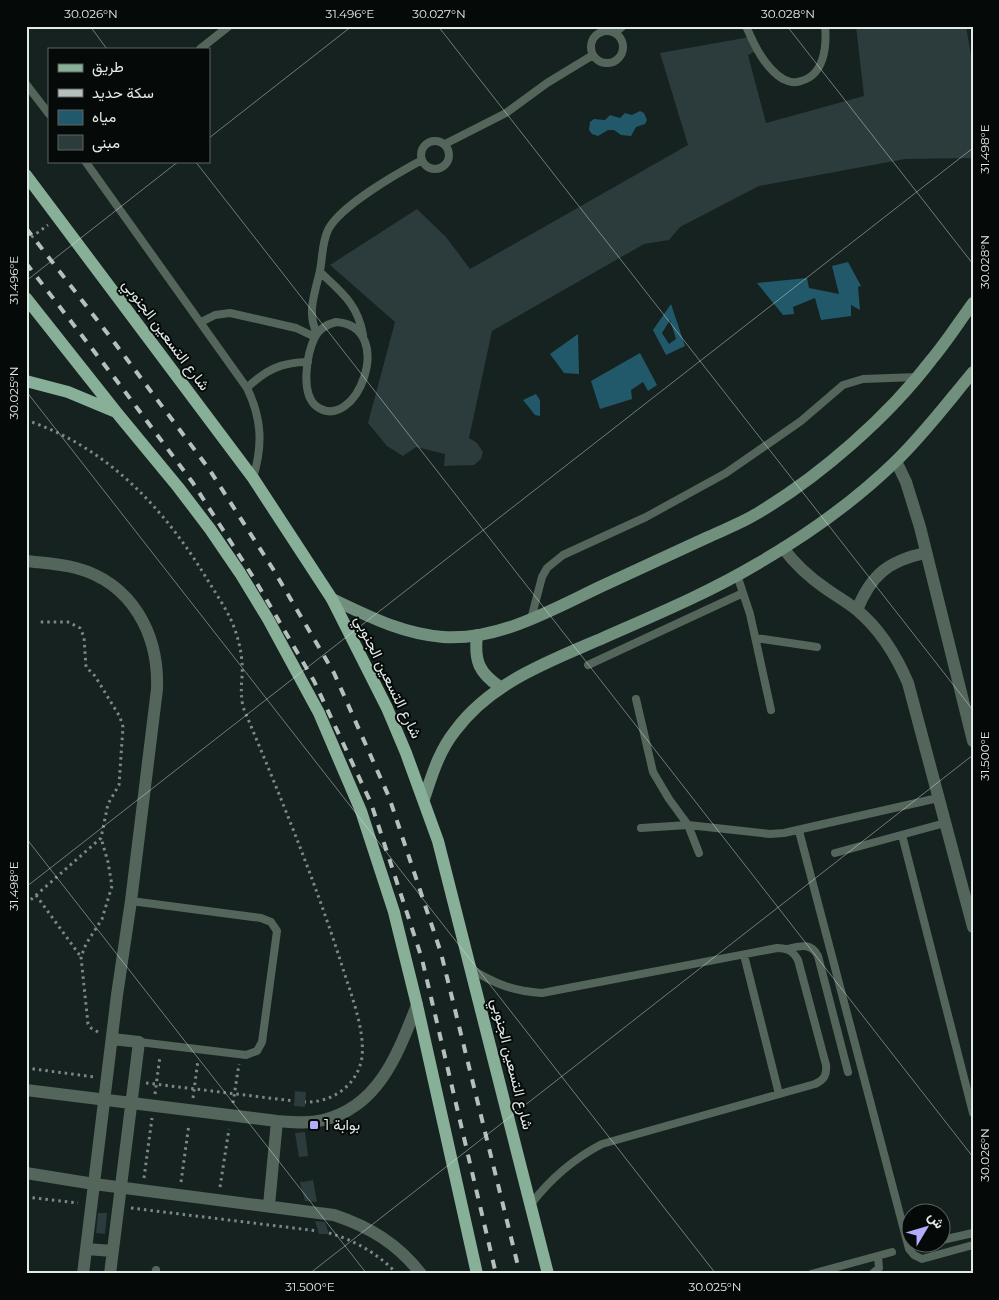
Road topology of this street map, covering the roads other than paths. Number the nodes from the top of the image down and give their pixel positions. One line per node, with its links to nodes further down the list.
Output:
1 (229, 26): 6 (lane)
2 (623, 26): 5 (lane)
3 (746, 26): 4 (lane)
4 (825, 26)
5 (615, 33): 7 (lane); 7 (lane)
6 (201, 48)
7 (592, 55): 10 (lane)
8 (26, 84): 9 (lane)
9 (48, 113)
10 (445, 144): 11 (lane); 11 (lane)
11 (422, 160): 16 (lane)
12 (86, 162): 14 (lane)
13 (94, 162): 14 (lane)
14 (90, 170): 19 (lane)
15 (26, 175): 29 (main road, شارع التسعين الجنوبي)
16 (320, 272): 20 (lane); 21 (lane)
17 (26, 298): 27 (main road)
18 (973, 304): 24 (street)
19 (201, 322): 21 (lane); 26 (lane)
20 (363, 335): 21 (lane); 22 (lane)
21 (316, 336): 22 (lane)
22 (308, 362): 26 (lane)
23 (973, 372): 28 (street)
24 (917, 377): 37 (street); 37 (lane)
25 (26, 381): 27 (main road)
26 (247, 388): 29 (lane)
27 (117, 413): 60 (main road)
28 (896, 460): 30 (street); 31 (street)
29 (253, 478): 35 (main road, شارع التسعين الجنوبي)
30 (783, 548): 33 (street); 36 (street)
31 (925, 553): 36 (street); 45 (street)
32 (26, 561): 55 (street)
33 (737, 575): 34 (lane); 42 (street)
34 (743, 593): 39 (lane); 41 (lane)
35 (332, 599): 38 (street); 47 (main road, شارع التسعين الجنوبي)
36 (858, 610): 46 (street)
37 (531, 619): 38 (street)
38 (477, 635): 42 (street)
39 (756, 638): 40 (lane); 44 (lane)
40 (817, 647)
41 (588, 665)
42 (500, 687): 47 (street)
43 (636, 699): 49 (lane)
44 (771, 710)
45 (973, 741)
46 (938, 798): 48 (street); 51 (lane)
47 (424, 799): 59 (main road, شارع التسعين الجنوبي)
48 (945, 823): 52 (lane); 56 (street)
49 (688, 825): 50 (lane); 51 (lane); 53 (lane)
50 (641, 828)
51 (799, 831): 77 (lane)
52 (902, 835): 54 (lane); 68 (lane)
53 (699, 853)
54 (835, 853)
55 (131, 901): 61 (street); 62 (lane)
56 (973, 927)
57 (787, 949): 58 (lane); 63 (lane); 65 (lane)
58 (744, 955): 59 (lane); 65 (lane)
59 (471, 968): 73 (main road, شارع التسعين الجنوبي)
60 (417, 1006): 69 (street); 85 (main road)
61 (112, 1039): 62 (street); 66 (street)
62 (139, 1042): 67 (street)
63 (848, 1072)
64 (26, 1090): 66 (street)
65 (779, 1094): 73 (lane)
66 (105, 1099): 67 (street); 71 (street)
67 (132, 1102): 69 (street); 72 (street)
68 (973, 1113)
69 (277, 1121): 74 (street)
70 (26, 1173): 71 (street)
71 (94, 1184): 72 (street); 78 (street)
72 (121, 1187): 74 (street); 79 (street)
73 (531, 1204): 86 (main road, شارع التسعين الجنوبي)
74 (269, 1205): 84 (street)
75 (973, 1233): 76 (lane)
76 (952, 1238)
77 (973, 1245)
78 (86, 1249): 79 (street); 82 (street)
79 (113, 1251): 83 (street)
80 (892, 1252): 81 (lane)
81 (878, 1256): 87 (lane); 88 (lane)
82 (83, 1274)
83 (110, 1274)
84 (421, 1274)
85 (477, 1274)
86 (548, 1274)
87 (811, 1274)
88 (872, 1274)

